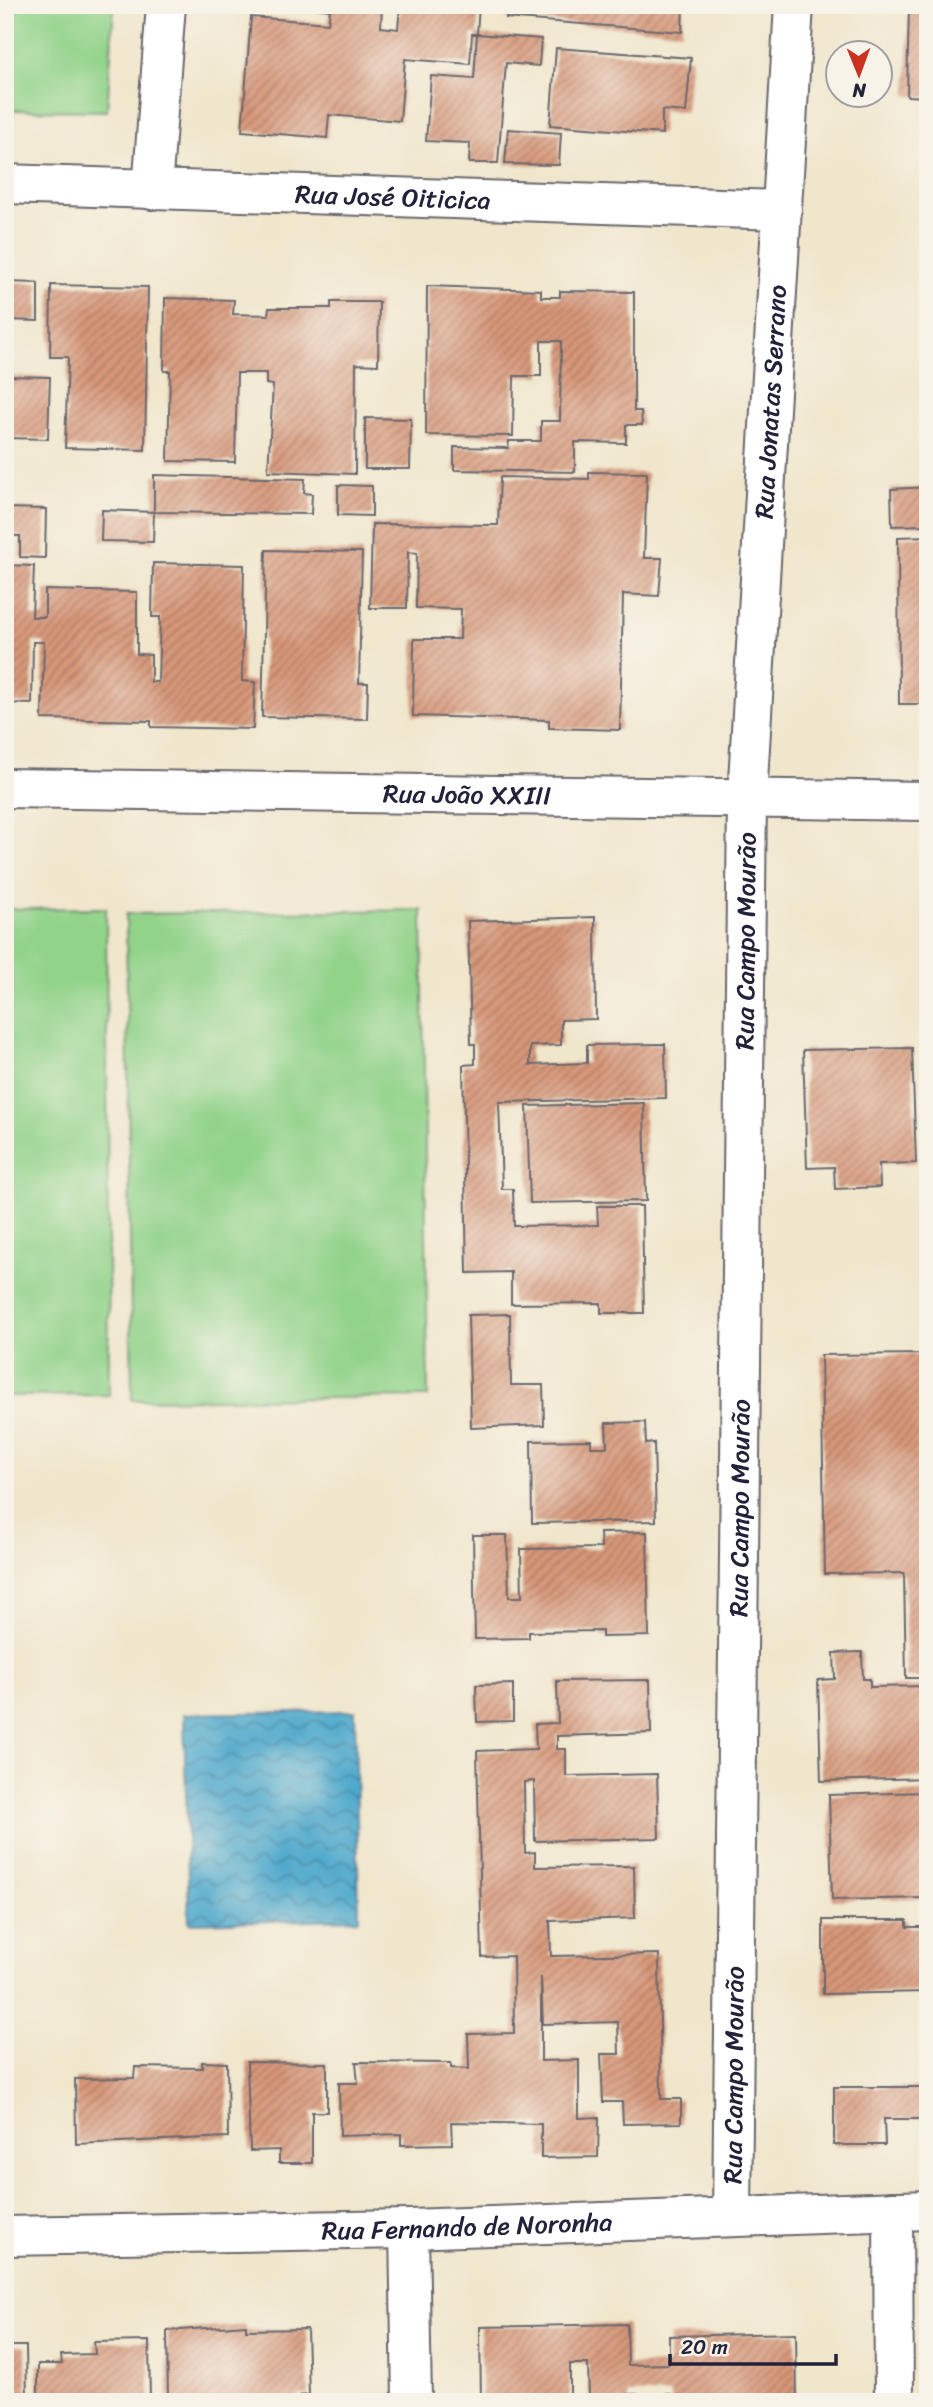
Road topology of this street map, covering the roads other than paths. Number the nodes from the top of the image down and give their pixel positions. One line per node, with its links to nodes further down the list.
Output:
1 (166, 5): 4 (street)
2 (794, 5): 5 (street, Rua Jonatas Serrano)
3 (5, 184): 4 (street, Rua José Oiticica)
4 (152, 190): 5 (street, Rua José Oiticica)
5 (780, 210): 7 (street, Rua Jonatas Serrano)
6 (5, 788): 7 (street, Rua João XXIII)
7 (747, 798): 8 (street, Rua João XXIII); 10 (street, Rua Campo Mourão)
8 (928, 801)
9 (911, 2210): 10 (street, Rua Fernando de Noronha); 14 (street)
10 (733, 2217): 11 (street, Rua Fernando de Noronha)
11 (409, 2229): 12 (street, Rua Fernando de Noronha); 13 (street)
12 (5, 2236)
13 (412, 2402)
14 (894, 2402)

